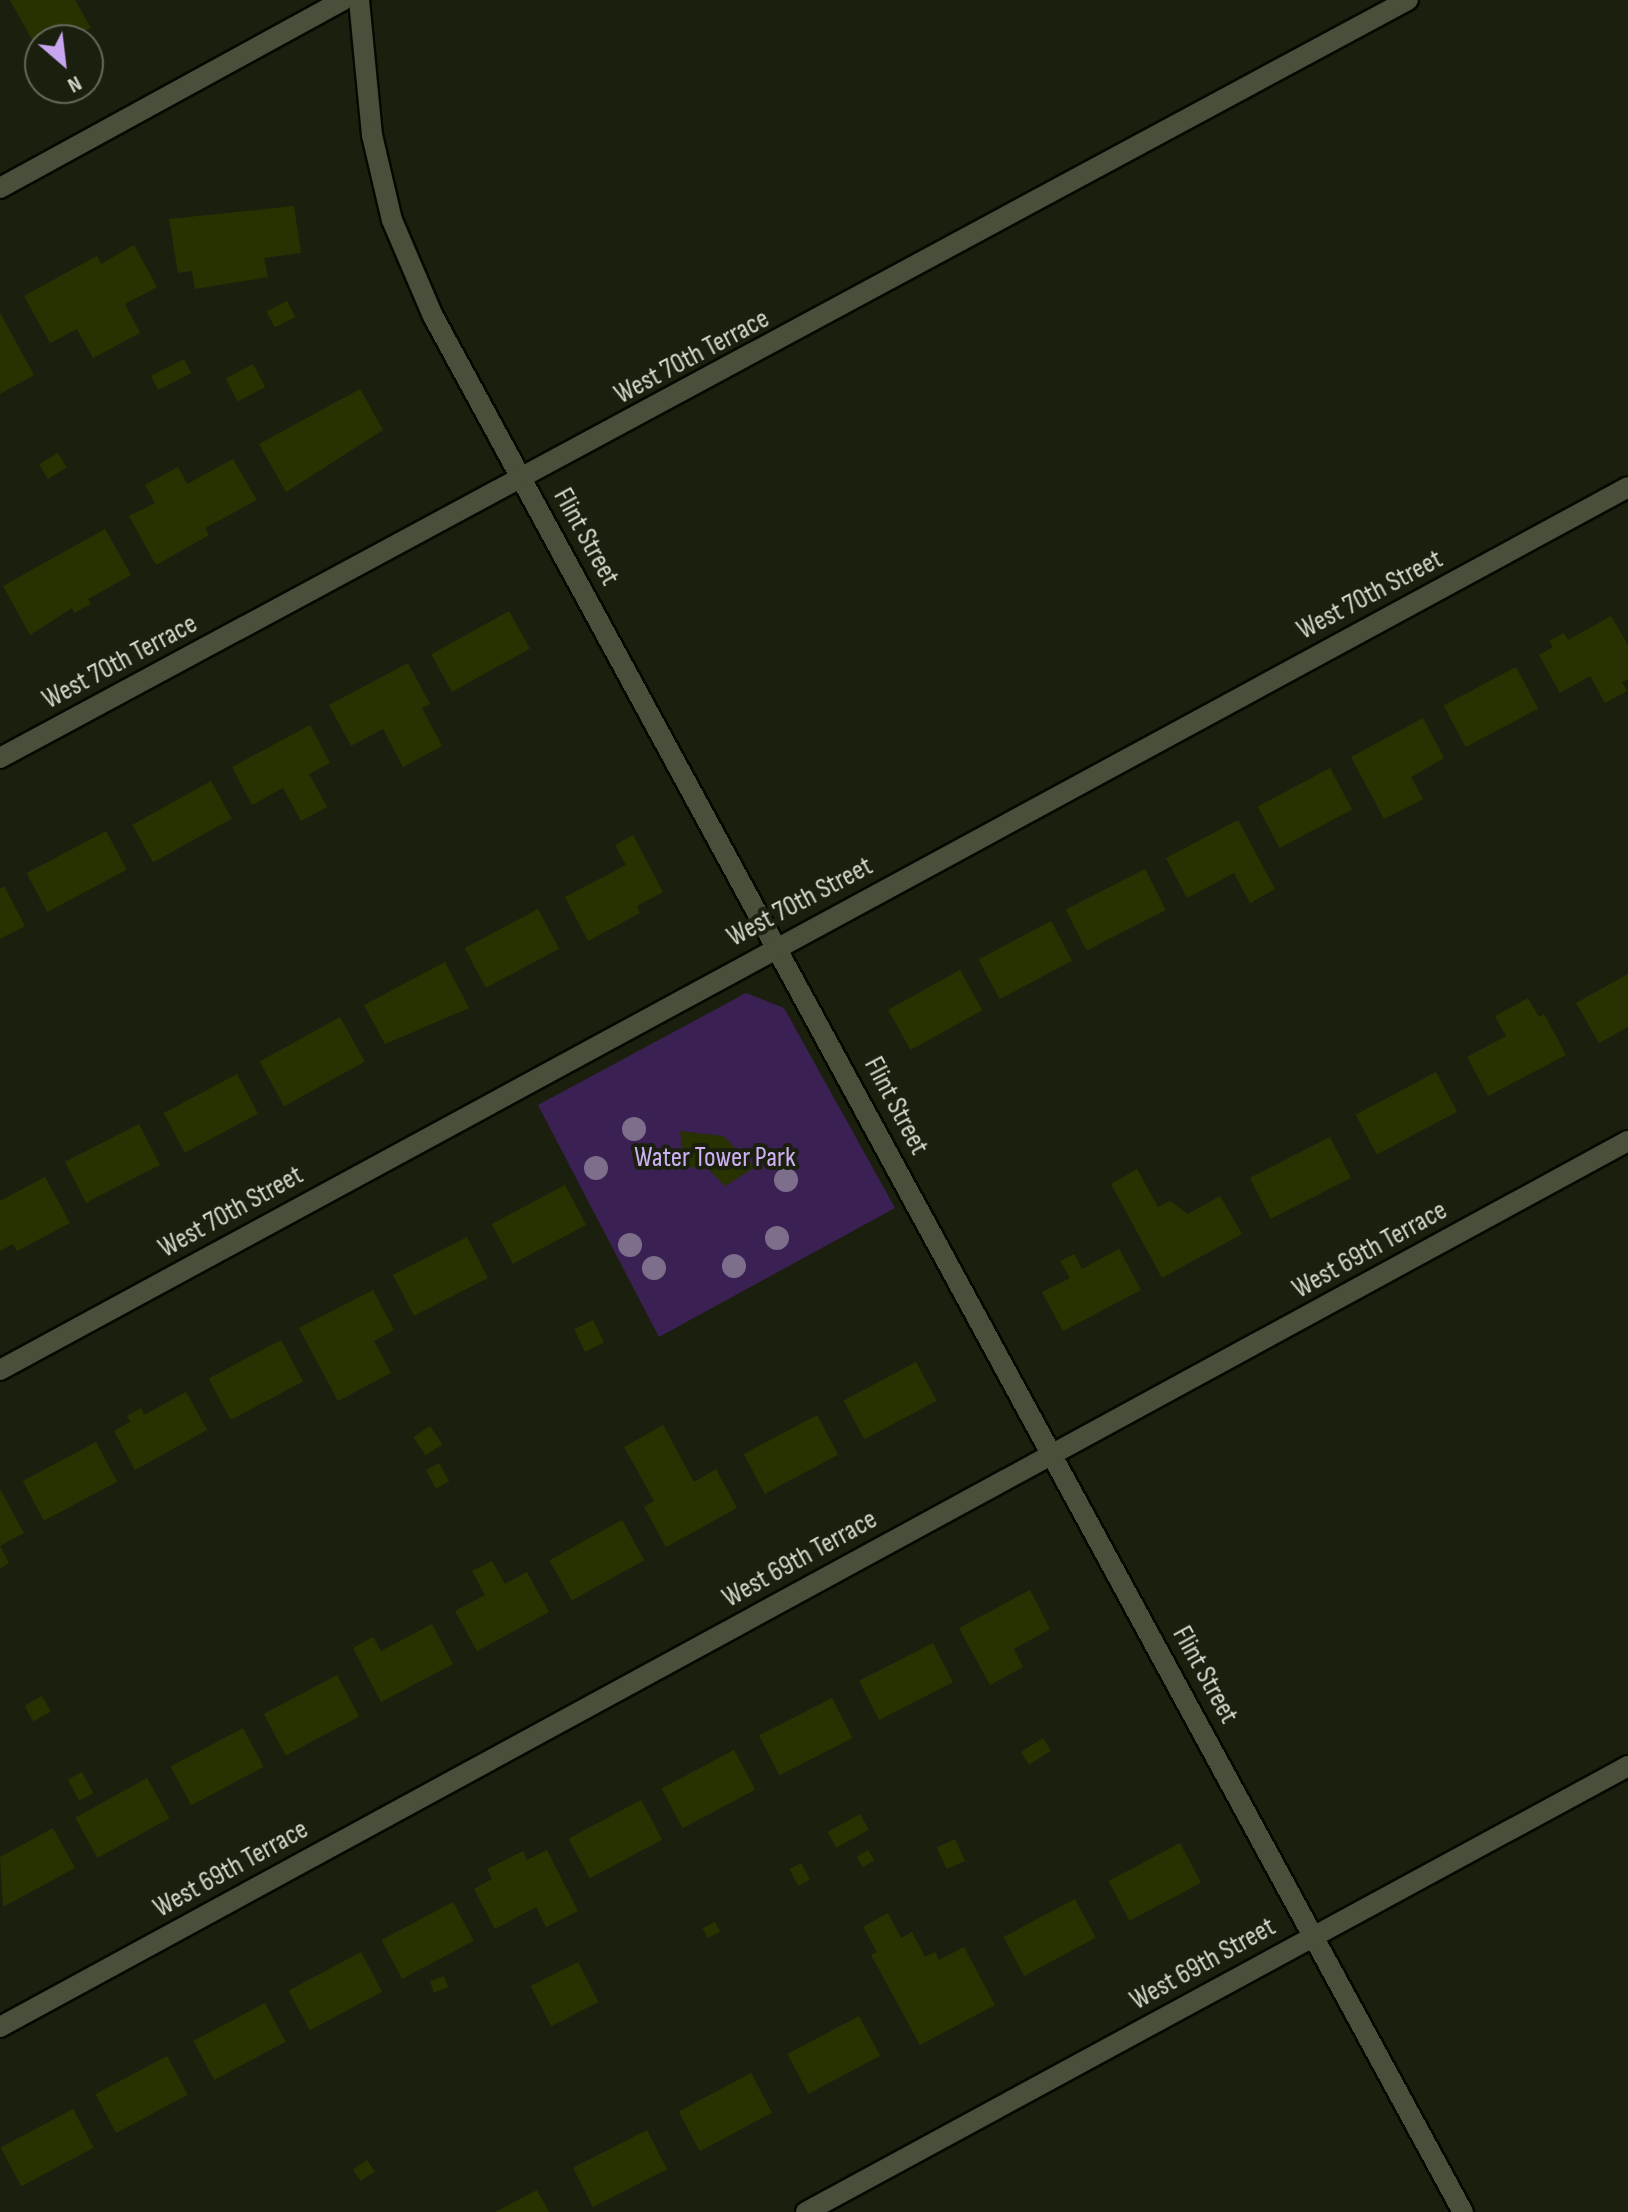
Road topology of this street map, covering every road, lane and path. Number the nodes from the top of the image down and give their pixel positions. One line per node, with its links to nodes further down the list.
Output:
1 (343, 0): 4 (street)
2 (359, 0): 5 (street, Flint Street)
3 (1408, 0): 5 (street, West 70th Terrace)
4 (0, 188)
5 (522, 479): 7 (street, West 70th Terrace); 8 (street, Flint Street)
6 (1628, 487): 8 (street, West 70th Street)
7 (0, 758)
8 (778, 946): 10 (street, West 70th Street); 11 (street, Flint Street)
9 (1628, 1141): 11 (street, West 69th Terrace)
10 (0, 1370)
11 (1053, 1454): 13 (street, Flint Street); 14 (street, West 69th Terrace)
12 (1628, 1766): 13 (street, West 69th Street)
13 (1315, 1935): 15 (street, West 69th Street); 16 (street, Flint Street)
14 (0, 2027)
15 (806, 2212)
16 (1463, 2212)

